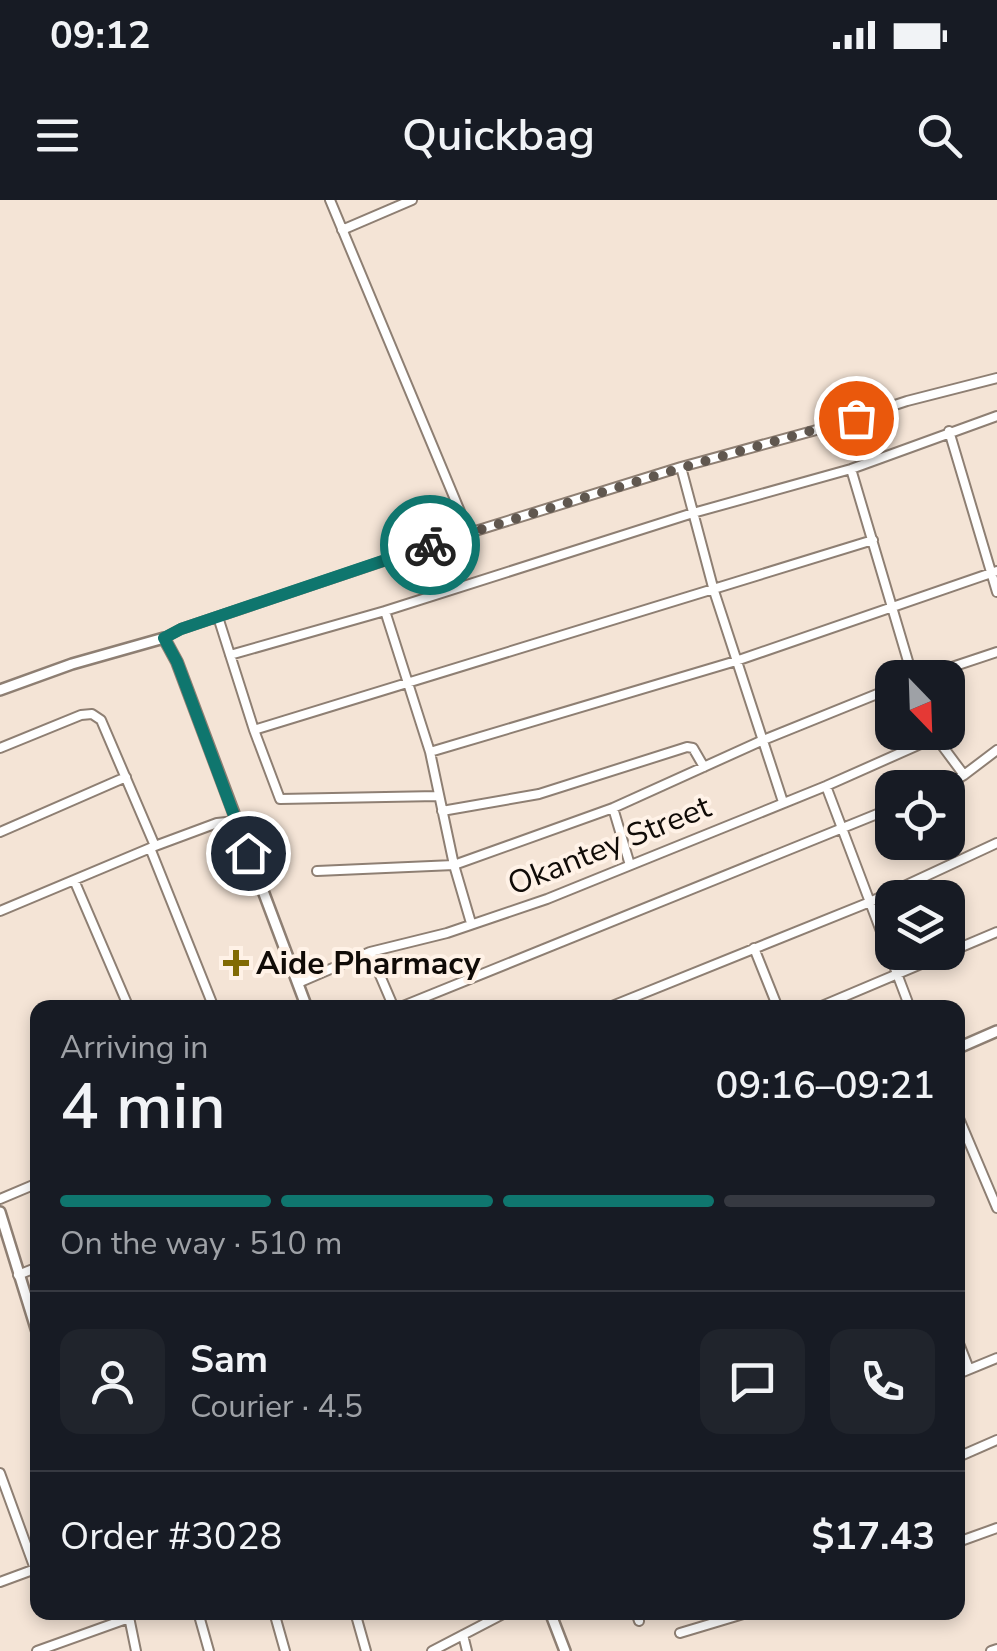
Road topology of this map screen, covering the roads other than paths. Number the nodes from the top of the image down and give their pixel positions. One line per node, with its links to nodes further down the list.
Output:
1 (330, 200): 3 (street)
2 (412, 200): 3 (street)
3 (342, 230): 10 (street)
4 (997, 378): 7 (street)
5 (997, 416): 6 (street)
6 (949, 431): 8 (street); 12 (street)
7 (681, 468): 9 (street); 10 (street)
8 (851, 470): 9 (street); 11 (street)
9 (693, 513): 13 (street); 16 (street)
10 (469, 533): 17 (street)
11 (873, 540): 13 (street); 15 (street)
12 (994, 572): 14 (street); 15 (street)
13 (714, 591): 22 (street); 24 (street)
14 (997, 592)
15 (895, 608): 21 (street); 22 (street)
16 (385, 612): 20 (street); 24 (street)
17 (218, 617): 18 (street); 20 (street)
18 (164, 638): 25 (street); 44 (street)
19 (997, 652): 23 (street)
20 (230, 655): 27 (street)
21 (911, 660)
22 (736, 661): 28 (street); 33 (street)
23 (965, 662)
24 (407, 681): 27 (street); 33 (street)
25 (0, 690)
26 (875, 695): 28 (street)
27 (254, 730): 39 (street)
28 (761, 742): 34 (street); 40 (street)
29 (0, 748): 37 (street)
30 (902, 750): 38 (street, Okantey Street)
31 (944, 750): 35 (street)
32 (997, 750): 36 (street)
33 (430, 752): 39 (street)
34 (704, 767): 41 (street); 42 (street)
35 (959, 770)
36 (965, 775)
37 (126, 777): 46 (street); 48 (street)
38 (826, 786): 40 (street, Okantey Street); 45 (street)
39 (438, 796): 42 (street)
40 (782, 802): 50 (street, Okantey Street)
41 (614, 808): 49 (street); 50 (street)
42 (442, 812): 49 (street)
43 (875, 815): 45 (street)
44 (236, 821): 48 (street); 60 (street)
45 (841, 829): 53 (street); 65 (street)
46 (0, 832)
47 (997, 843): 53 (street)
48 (152, 847): 52 (street); 62 (street)
49 (454, 865): 51 (street); 55 (street)
50 (630, 865): 55 (street, Okantey Street)
51 (317, 871)
52 (74, 880): 54 (street); 61 (street)
53 (870, 902): 57 (street); 59 (street)
54 (0, 911)
55 (470, 923): 58 (street, Okantey Street)
56 (997, 932): 59 (street)
57 (754, 948): 66 (street); 67 (street)
58 (370, 952): 60 (street, Okantey Street); 64 (street)
59 (898, 974): 68 (street); 69 (street)
60 (298, 983): 63 (street)
61 (126, 1000)
62 (211, 1000)
63 (304, 1000)
64 (392, 1000)
65 (416, 1000)
66 (627, 1000)
67 (775, 1000)
68 (836, 1000)
69 (907, 1000)
70 (997, 1032): 71 (street)
71 (965, 1045)
72 (965, 1133): 75 (street)
73 (30, 1187): 74 (street)
74 (0, 1200)
75 (997, 1208)
76 (0, 1212): 78 (street)
77 (30, 1270): 78 (street)
78 (18, 1274): 79 (street)
79 (30, 1311)
80 (997, 1358): 82 (street)
81 (965, 1359): 82 (street)
82 (969, 1370): 83 (street)
83 (965, 1371)
84 (997, 1440): 85 (street)
85 (965, 1454)
86 (0, 1474): 89 (street)
87 (997, 1528): 88 (street)
88 (965, 1539)
89 (30, 1553)
90 (30, 1571): 91 (street)
91 (0, 1582)
92 (117, 1620): 102 (street)
93 (129, 1620): 104 (street)
94 (200, 1620): 105 (street)
95 (276, 1620): 106 (street)
96 (357, 1620): 107 (street)
97 (491, 1620): 101 (street)
98 (553, 1620): 110 (street)
99 (717, 1620): 100 (street)
100 (680, 1633)
101 (462, 1635): 108 (street); 109 (street)
102 (54, 1648): 103 (street)
103 (37, 1651)
104 (136, 1651)
105 (209, 1651)
106 (285, 1651)
107 (366, 1651)
108 (432, 1651)
109 (467, 1651)
110 (566, 1651)

